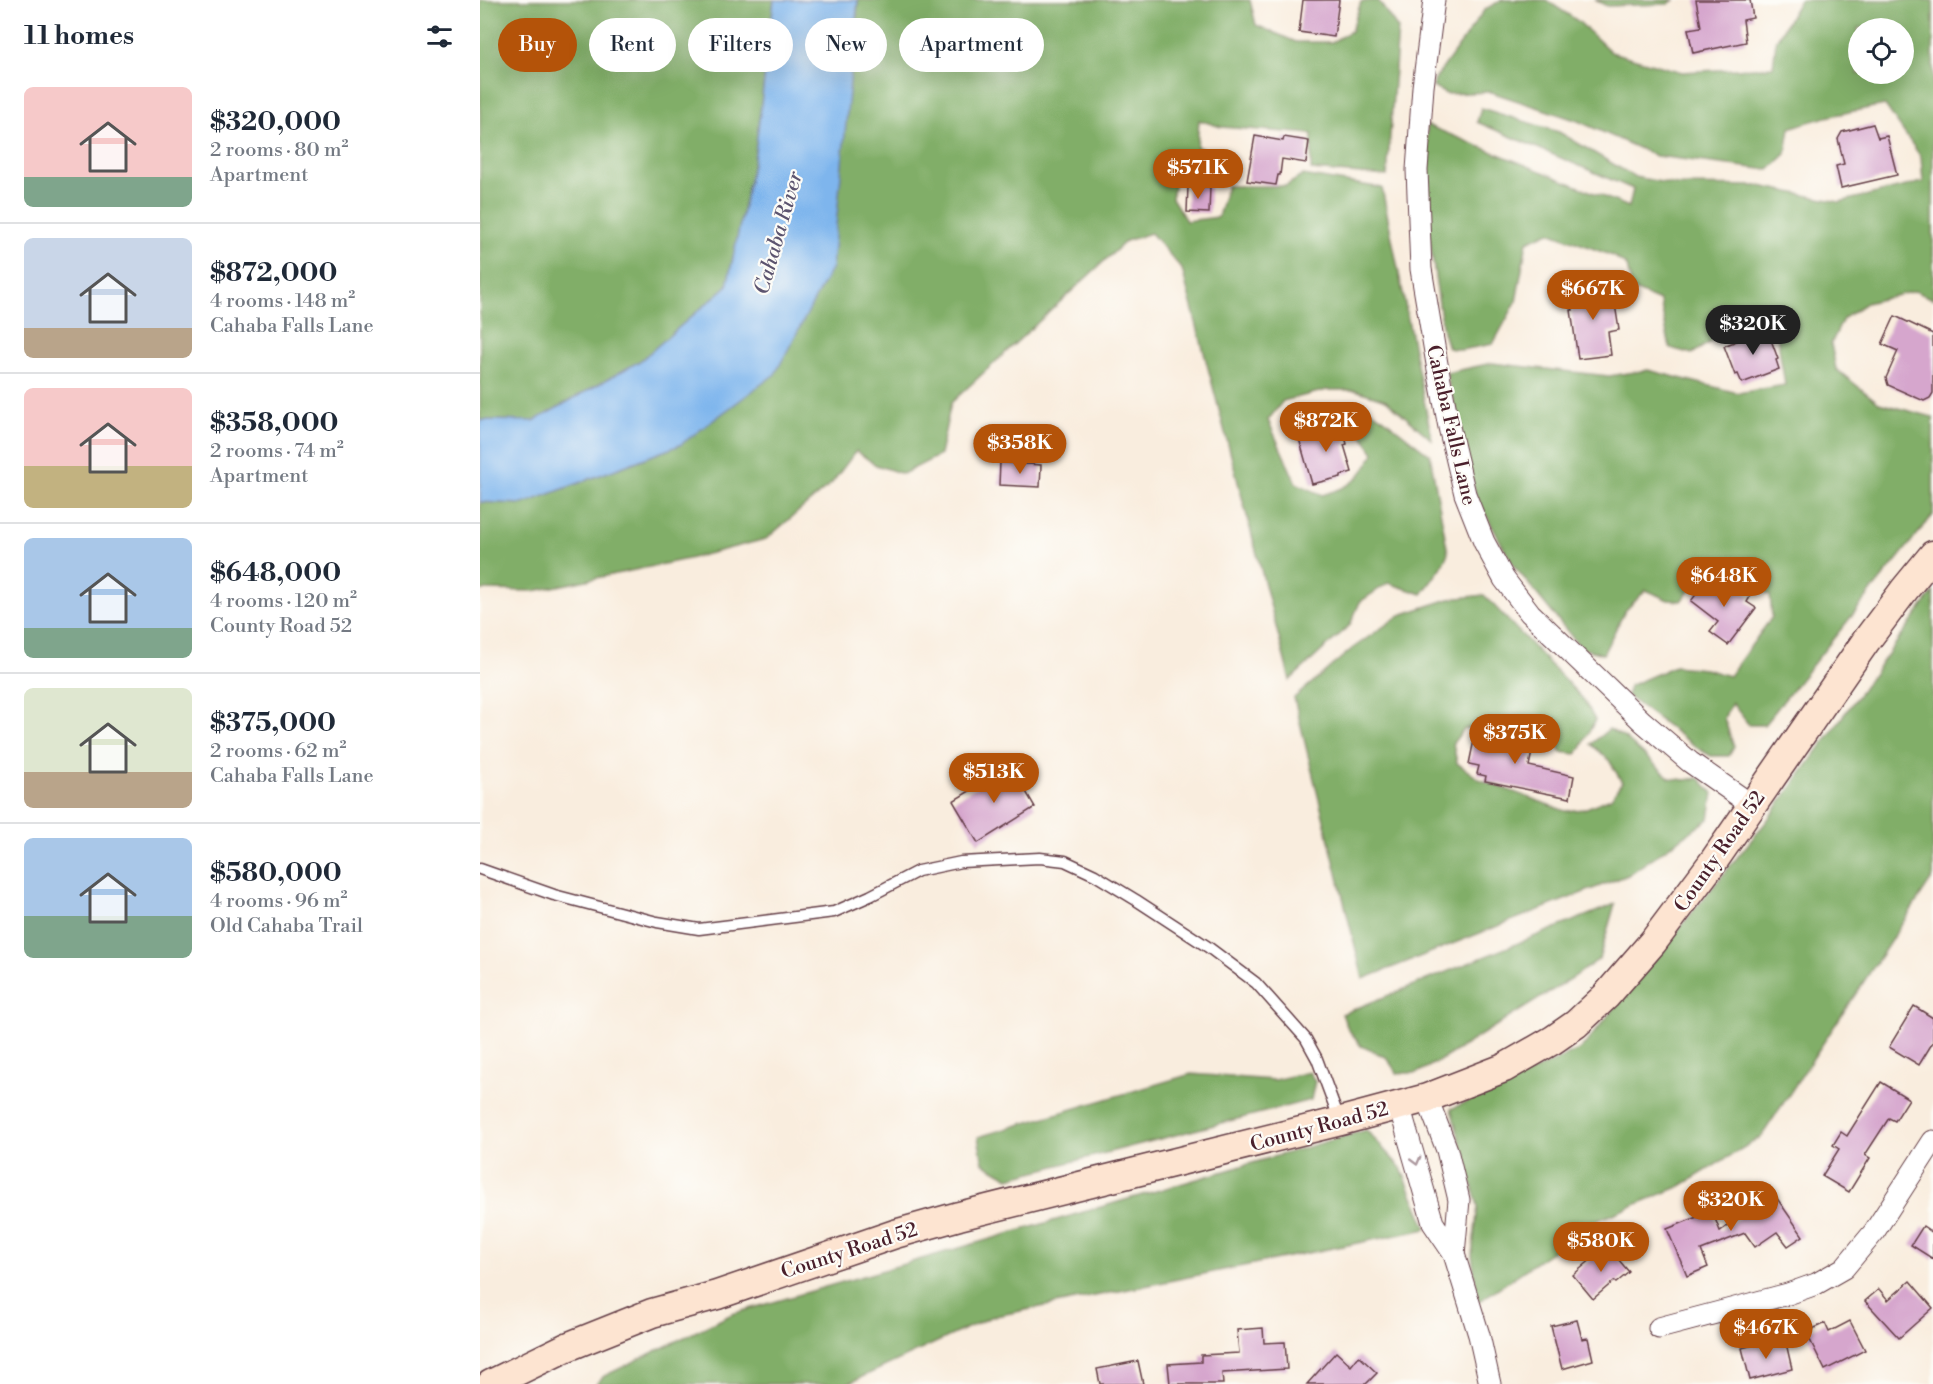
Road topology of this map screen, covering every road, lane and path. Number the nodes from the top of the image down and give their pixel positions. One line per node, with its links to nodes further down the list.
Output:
1 (1434, 0): 3 (street, Cahaba Falls Lane)
2 (1933, 555): 3 (main road, County Road 52)
3 (1755, 800): 5 (main road, County Road 52)
4 (480, 869): 7 (lane)
5 (1427, 1098): 6 (main road, County Road 52); 9 (street)
6 (1399, 1105): 7 (main road, County Road 52); 9 (street, one-way to 9)
7 (1341, 1121): 11 (main road, County Road 52)
8 (1933, 1140): 10 (street)
9 (1454, 1254): 12 (street)
10 (1659, 1328)
11 (491, 1384)
12 (1490, 1384)

